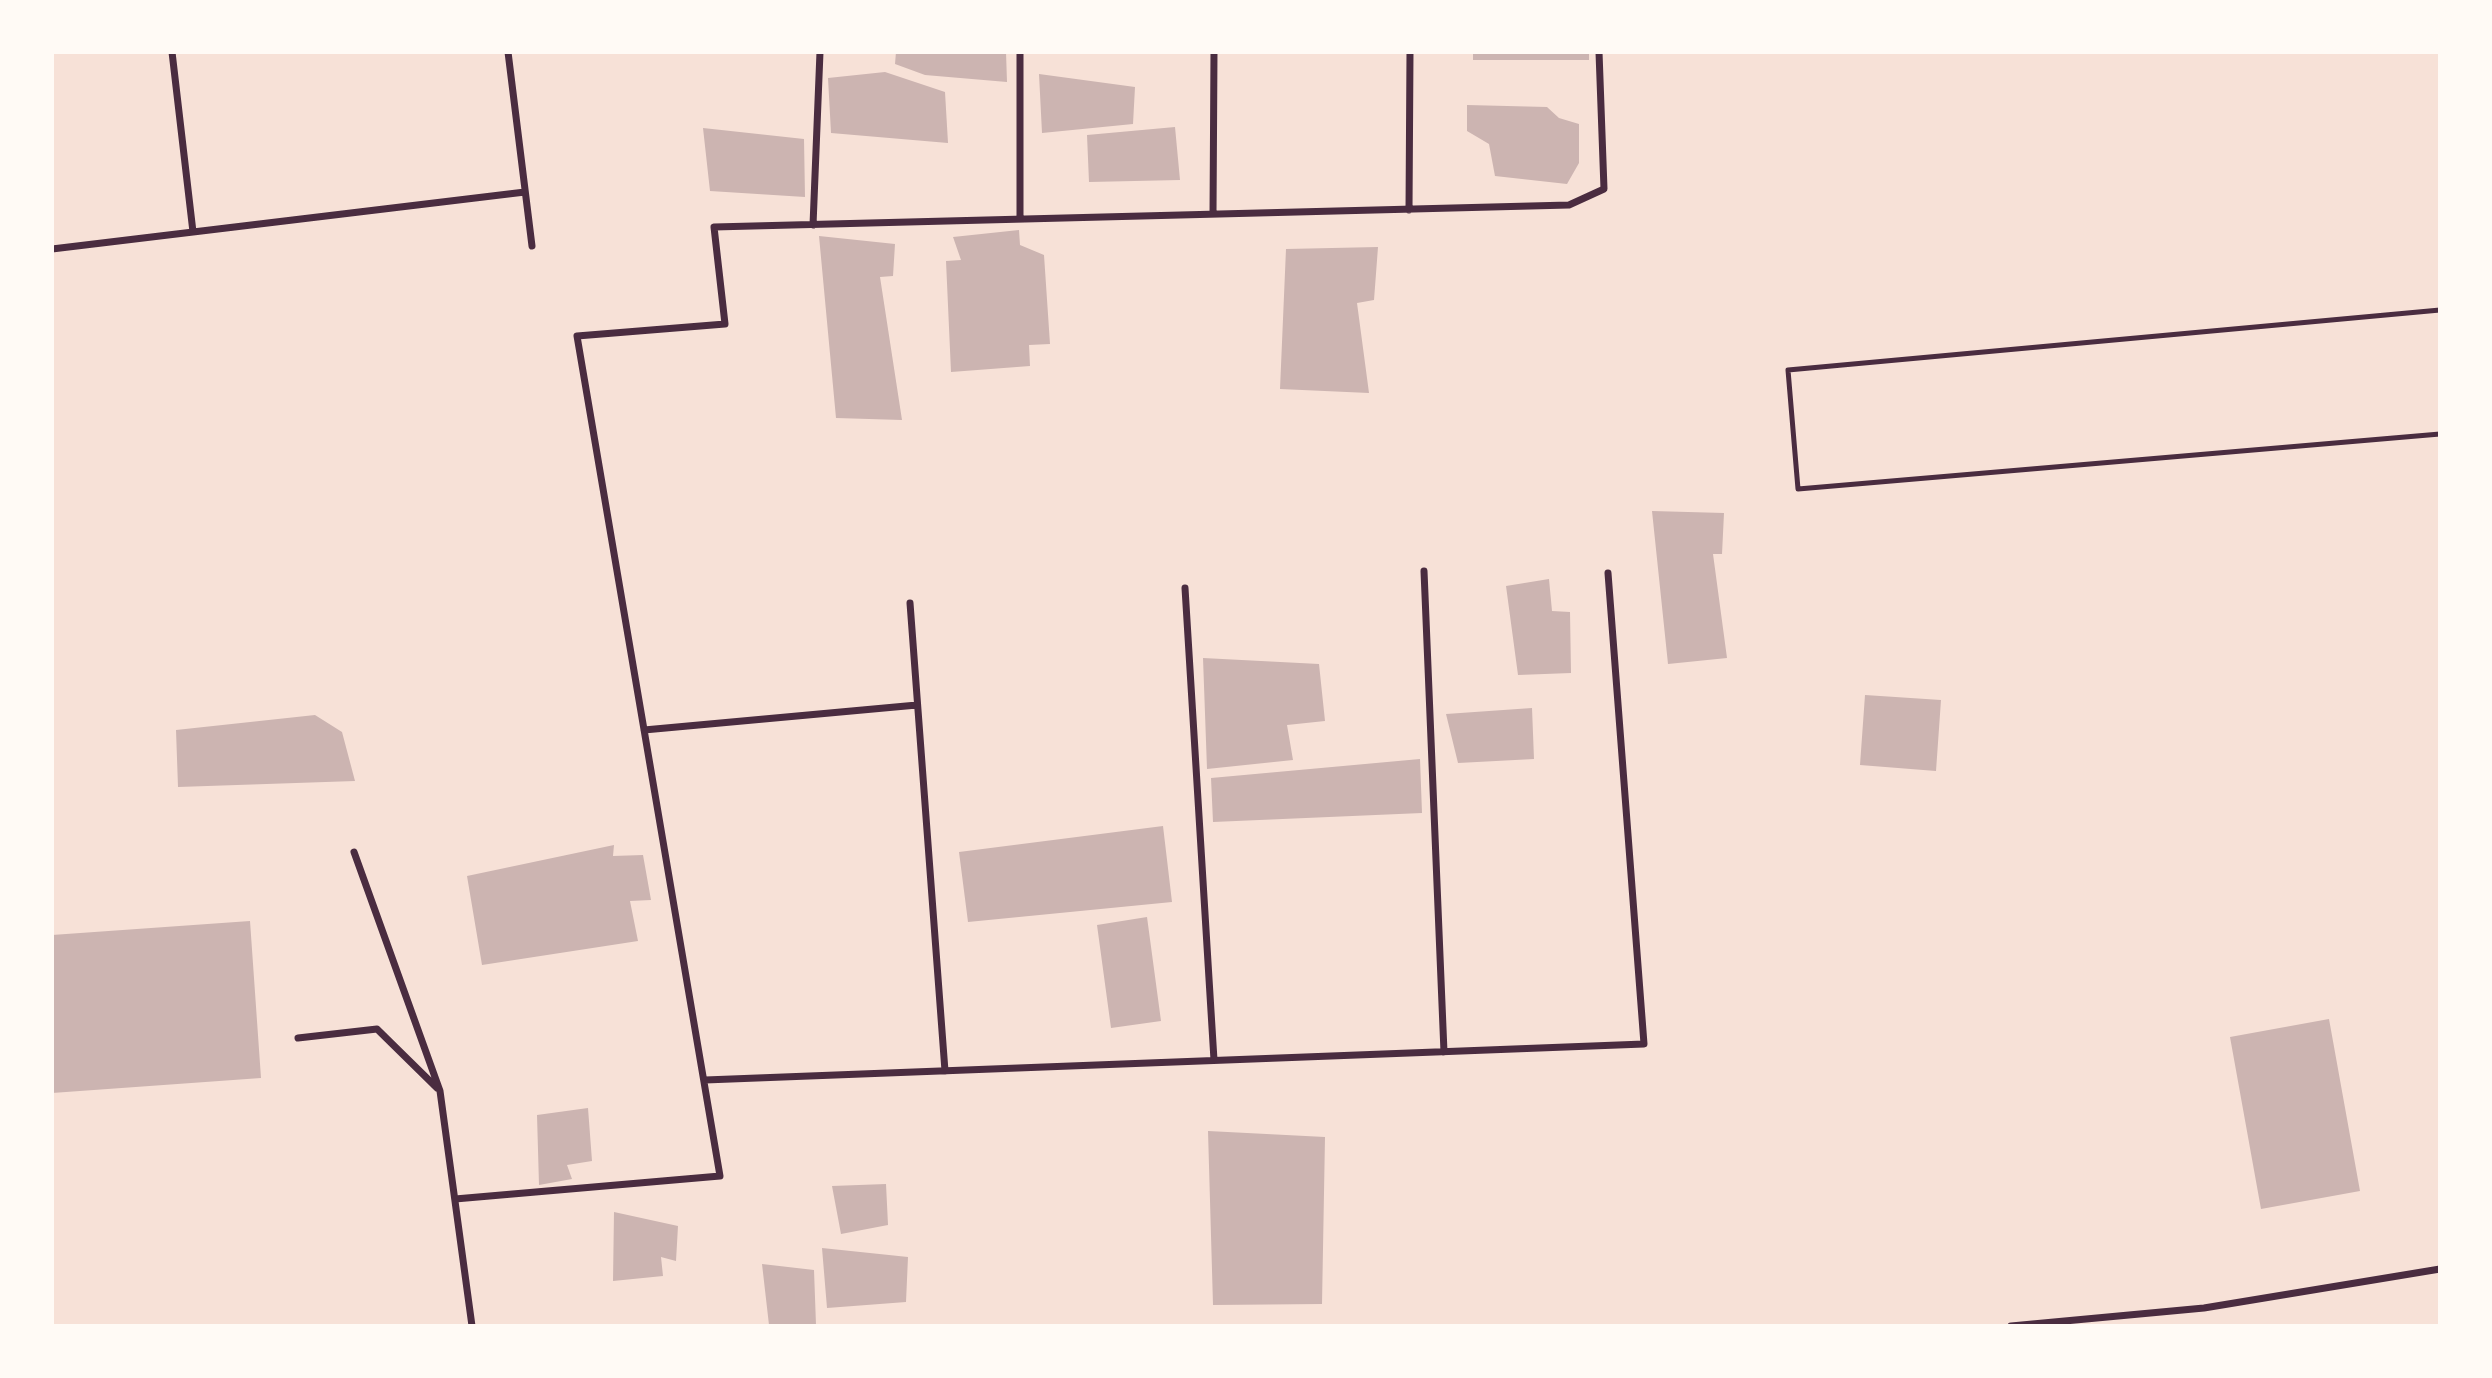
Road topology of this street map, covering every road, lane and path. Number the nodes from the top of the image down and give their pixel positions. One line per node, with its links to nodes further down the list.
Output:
1 (172, 52): 13 (street)
2 (508, 52): 8 (street)
3 (820, 52): 12 (street)
4 (1020, 52): 11 (street)
5 (1214, 52): 10 (street)
6 (1410, 52): 9 (street)
7 (1599, 52): 9 (street)
8 (526, 192): 13 (street); 14 (street)
9 (1409, 210): 10 (street)
10 (1213, 214): 11 (street)
11 (1020, 219): 12 (street)
12 (813, 225): 23 (street)
13 (193, 232): 15 (street)
14 (532, 246)
15 (52, 249)
16 (2440, 310): 17 (lane)
17 (2440, 434)
18 (1424, 570): 26 (street)
19 (1608, 573): 26 (street)
20 (1185, 588): 27 (street)
21 (910, 603): 22 (street)
22 (917, 705): 23 (street); 28 (street)
23 (644, 730): 29 (street)
24 (354, 852): 30 (street)
25 (298, 1038): 30 (street)
26 (1444, 1052): 27 (street)
27 (1214, 1060): 28 (street)
28 (945, 1071): 29 (street)
29 (705, 1080): 31 (street)
30 (440, 1091): 31 (street)
31 (455, 1199): 33 (street)
32 (2440, 1269): 34 (street)
33 (472, 1325)
34 (2011, 1325)

